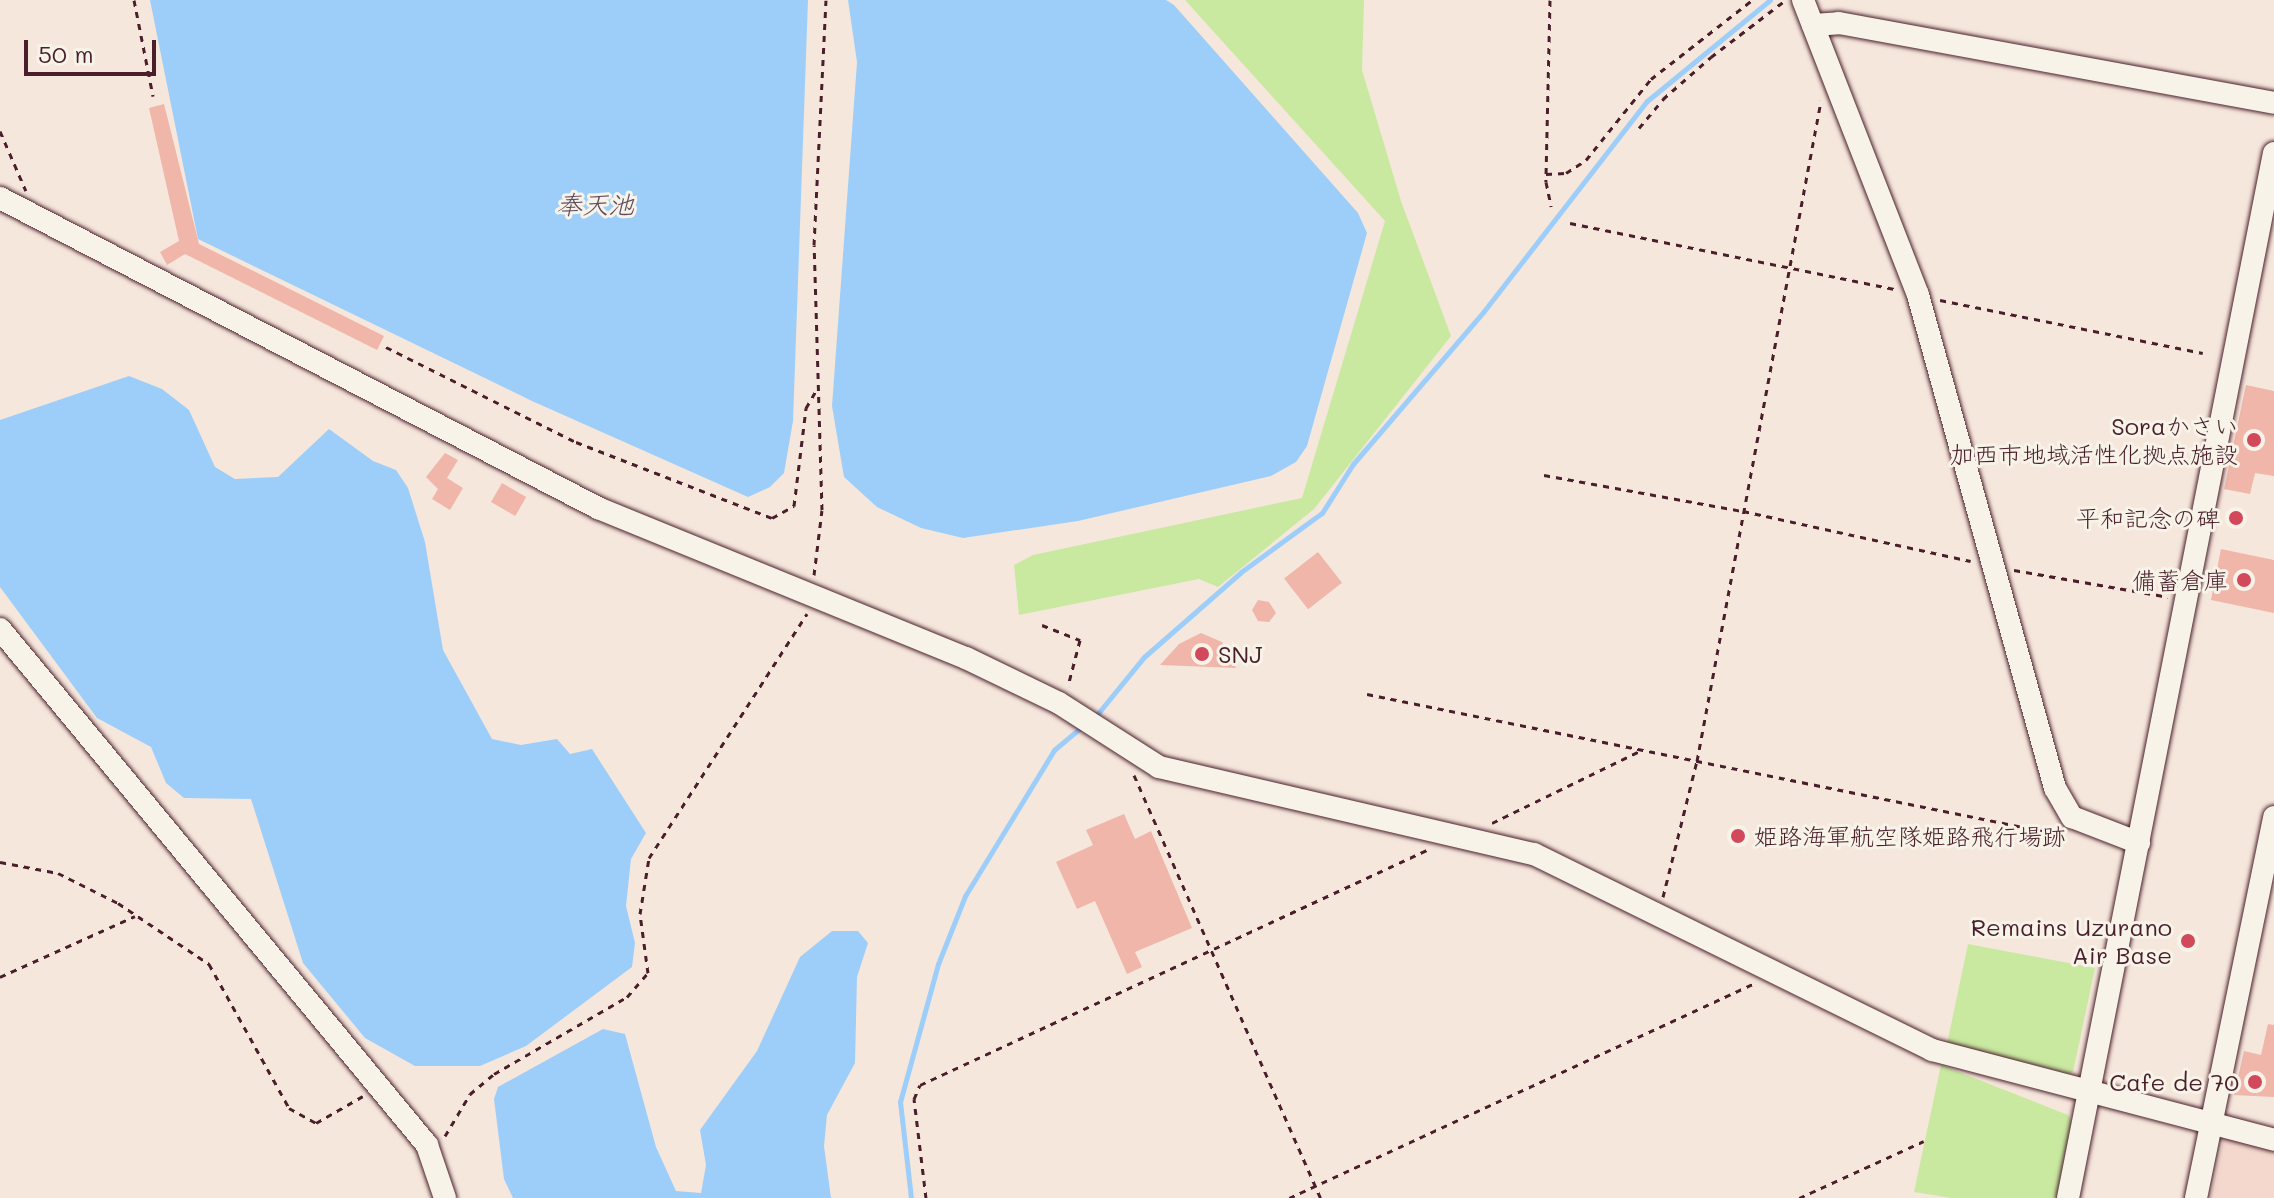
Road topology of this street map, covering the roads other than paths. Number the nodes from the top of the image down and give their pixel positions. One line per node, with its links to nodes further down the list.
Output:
1 (1803, 0): 2 (street)
2 (1813, 25): 3 (street); 9 (street)
3 (2274, 103)
4 (2274, 153): 6 (street)
5 (0, 198): 10 (street)
6 (2267, 228): 9 (street)
7 (0, 629): 13 (street)
8 (2274, 817): 11 (street)
9 (2139, 843): 10 (street)
10 (2089, 1094): 11 (street); 14 (street)
11 (2210, 1125): 12 (street); 15 (street)
12 (2274, 1140)
13 (445, 1198)
14 (2068, 1198)
15 (2196, 1198)

